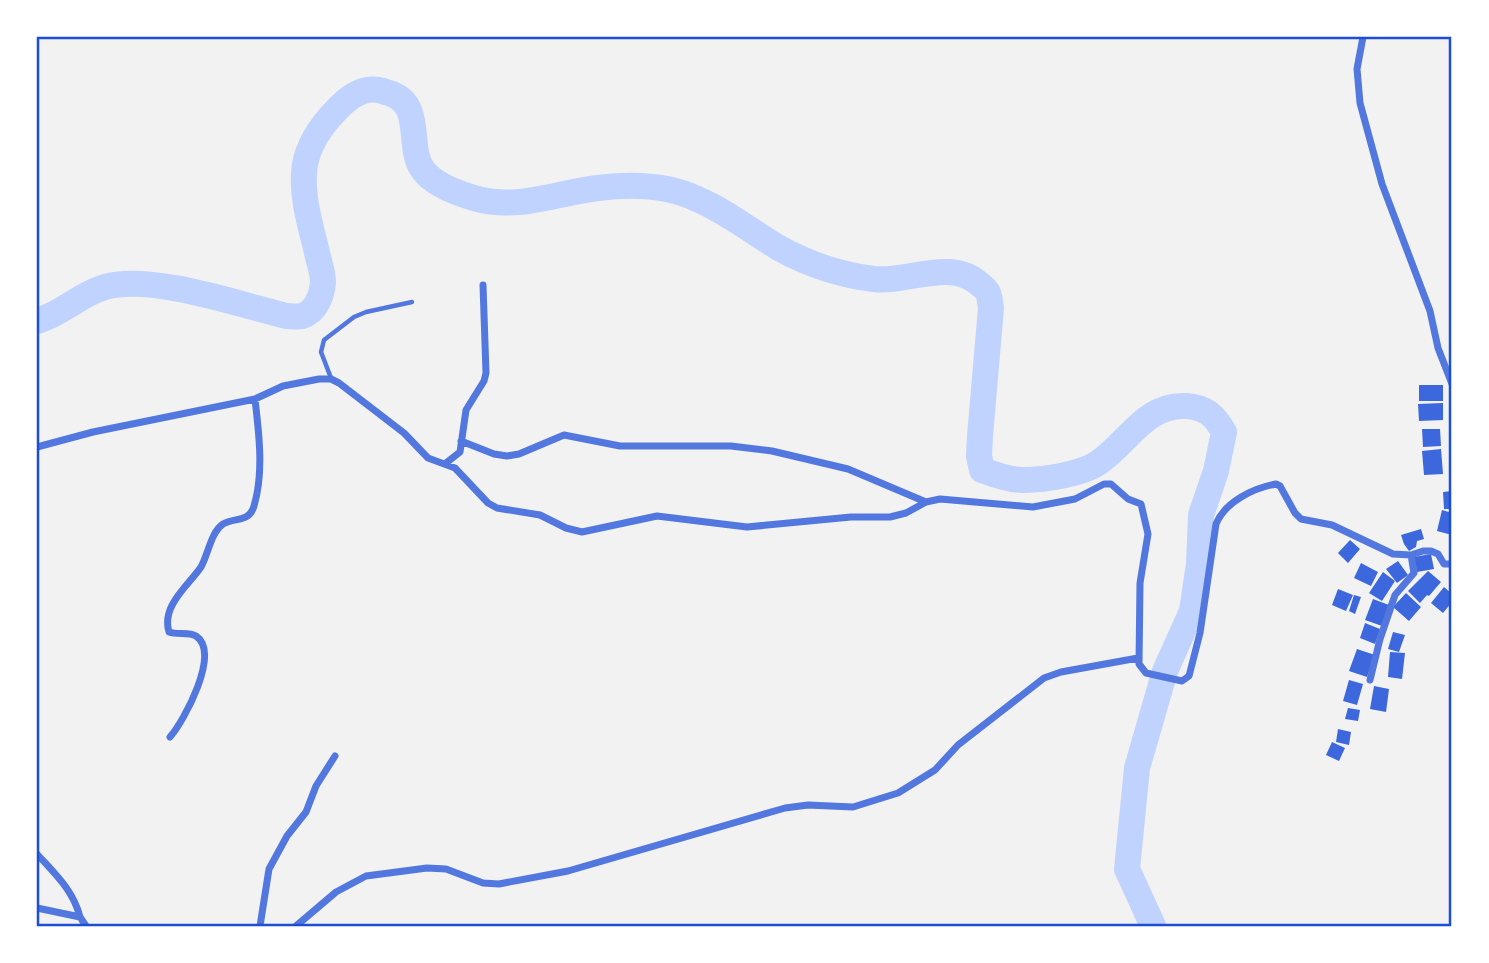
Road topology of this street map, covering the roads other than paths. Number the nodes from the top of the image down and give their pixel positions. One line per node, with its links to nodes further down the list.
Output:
1 (1363, 37): 5 (street)
2 (483, 285): 7 (street)
3 (412, 302): 4 (lane)
4 (331, 379): 6 (street); 9 (street)
5 (1452, 384)
6 (255, 399): 8 (street); 15 (street)
7 (461, 441): 9 (street); 10 (street)
8 (37, 447)
9 (446, 463): 10 (street)
10 (926, 502): 13 (street)
11 (1411, 555): 12 (street); 13 (street); 14 (street)
12 (1452, 564)
13 (1138, 658): 22 (street)
14 (1370, 680)
15 (170, 737)
16 (335, 756): 21 (street)
17 (37, 854): 19 (street)
18 (37, 908): 19 (street)
19 (80, 917): 20 (street)
20 (86, 926)
21 (260, 926)
22 (296, 926)

